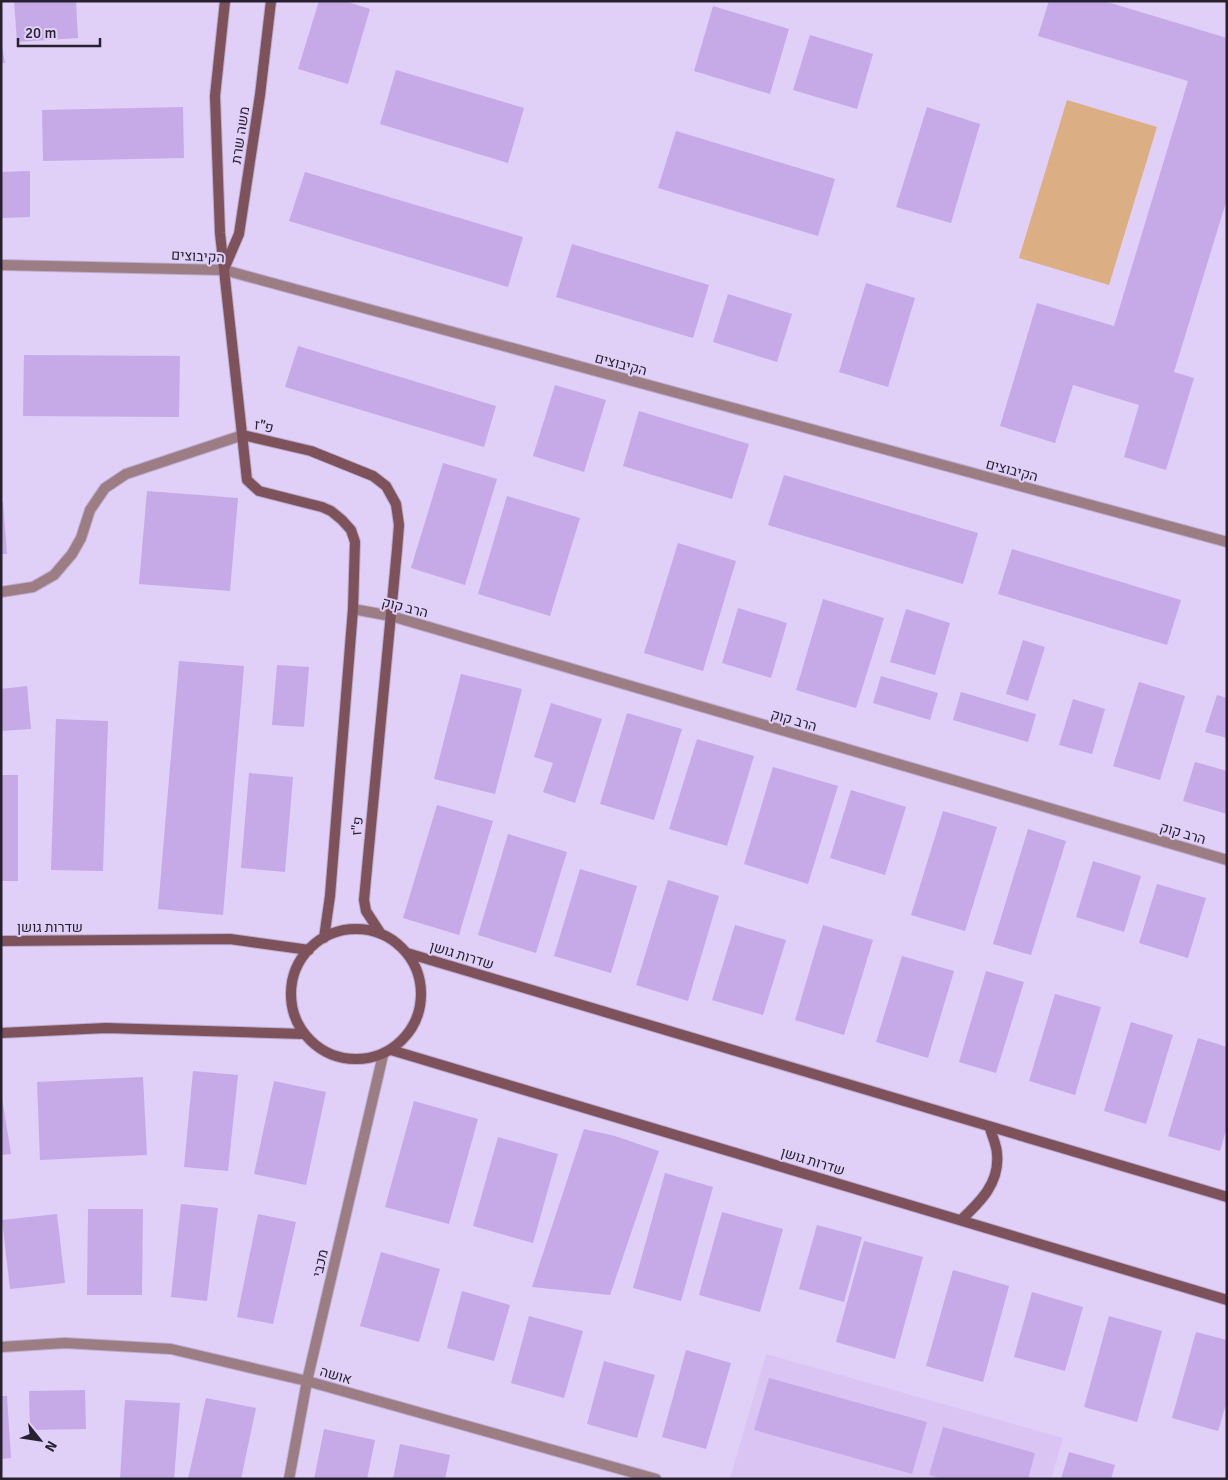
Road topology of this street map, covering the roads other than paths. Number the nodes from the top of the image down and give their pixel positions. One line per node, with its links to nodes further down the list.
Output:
1 (225, 1): 4 (street, משה שרת)
2 (271, 1): 4 (street, משה שרת)
3 (1, 265): 4 (street, הקיבוצים)
4 (224, 270): 5 (street, משה שרת); 6 (street, הקיבוצים)
5 (243, 435): 7 (street); 8 (street, פ"ז); 9 (street, פ"ז)
6 (1227, 542)
7 (1, 592)
8 (353, 609): 9 (street, הרב קוק); 12 (street, פ"ז)
9 (391, 616): 10 (street, הרב קוק); 11 (street, פ"ז)
10 (1227, 860)
11 (381, 934): 12 (street); 15 (street)
12 (324, 938): 14 (street)
13 (1, 941): 14 (street, שדרות גושן)
14 (309, 950): 17 (street)
15 (407, 953): 18 (street); 19 (street, שדרות גושן)
16 (1, 1033): 17 (street)
17 (304, 1034): 18 (street)
18 (387, 1052): 21 (street, שדרות גושן); 24 (street, מכבי)
19 (990, 1128): 20 (street, שדרות גושן); 21 (street)
20 (1227, 1198)
21 (961, 1220): 22 (street, שדרות גושן)
22 (1227, 1300)
23 (1, 1347): 24 (street, אושה)
24 (307, 1382): 25 (street, מכבי); 26 (street, אושה)
25 (289, 1479)
26 (656, 1479)

